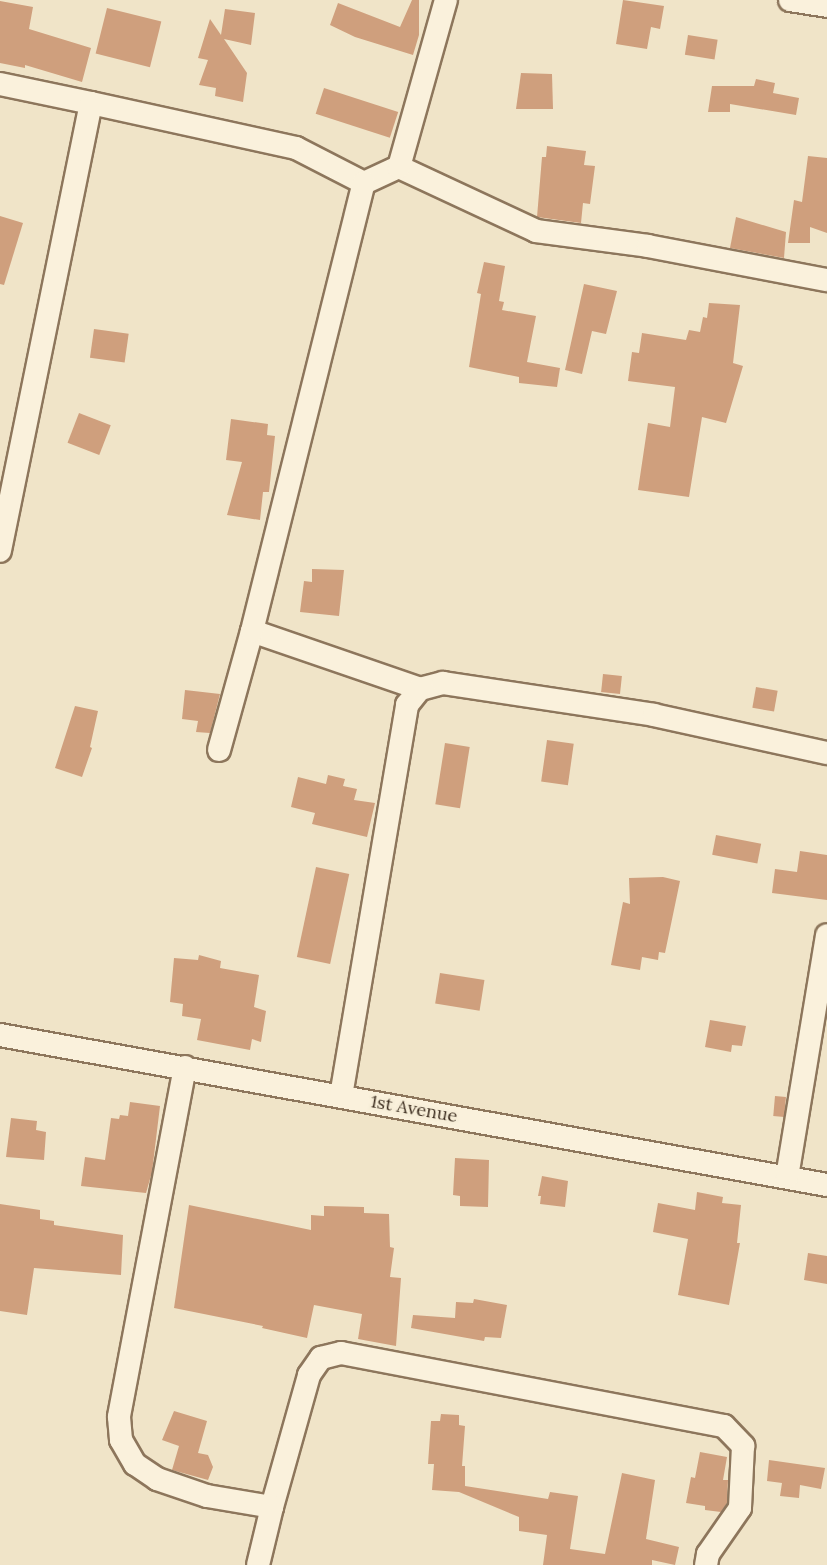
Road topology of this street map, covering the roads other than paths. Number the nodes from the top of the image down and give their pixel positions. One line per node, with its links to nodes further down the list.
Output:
1 (446, 0): 6 (street)
2 (790, 0): 3 (street)
3 (827, 6)
4 (0, 84): 5 (street)
5 (91, 103): 7 (street); 9 (street)
6 (399, 167): 7 (street); 8 (street)
7 (364, 183): 11 (street)
8 (827, 280)
9 (2, 526): 10 (street)
10 (0, 551)
11 (252, 631): 12 (street); 13 (street)
12 (420, 689): 14 (street); 18 (street)
13 (219, 750)
14 (827, 753)
15 (827, 935): 19 (street)
16 (0, 1035): 17 (street, 1st Avenue)
17 (185, 1067): 18 (street, 1st Avenue); 21 (street)
18 (341, 1096): 19 (street, 1st Avenue)
19 (787, 1177): 20 (street, 1st Avenue)
20 (827, 1185)
21 (272, 1508): 22 (street); 23 (street)
22 (258, 1565)
23 (706, 1565)

